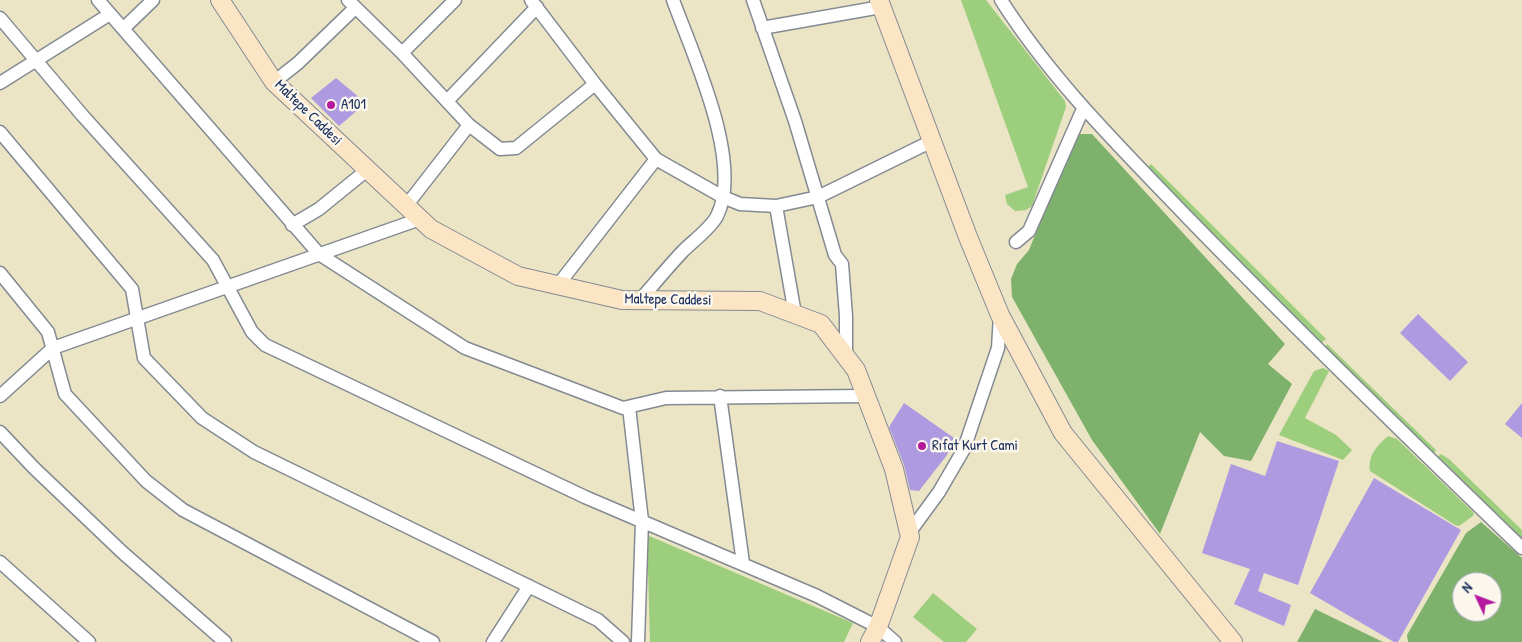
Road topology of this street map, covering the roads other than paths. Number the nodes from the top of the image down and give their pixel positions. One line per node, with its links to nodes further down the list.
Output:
1 (98, 0): 11 (street)
2 (153, 0): 14 (street)
3 (220, 0): 18 (street, Maltepe Caddesi)
4 (455, 0): 15 (street)
5 (673, 0): 28 (street)
6 (752, 0): 13 (street)
7 (1001, 0): 21 (street)
8 (880, 3): 13 (street); 24 (street)
9 (351, 4): 15 (street); 18 (street)
10 (534, 4): 19 (street); 20 (street)
11 (110, 14): 14 (street); 16 (street)
12 (0, 18): 16 (street)
13 (762, 28): 27 (street)
14 (123, 29): 32 (street)
15 (402, 53): 20 (street)
16 (35, 59): 17 (street); 37 (street)
17 (0, 82)
18 (274, 82): 26 (street, Maltepe Caddesi)
19 (595, 84): 22 (street); 25 (street)
20 (447, 101): 22 (street)
21 (1083, 109): 33 (street); 51 (street)
22 (469, 126): 29 (street)
23 (0, 132): 41 (street)
24 (932, 141): 27 (street); 40 (street)
25 (656, 159): 28 (street); 36 (street)
26 (367, 170): 29 (street, Maltepe Caddesi); 32 (street)
27 (818, 197): 30 (street); 43 (street)
28 (723, 198): 30 (street); 38 (street)
29 (406, 206): 31 (street, Maltepe Caddesi)
30 (776, 206): 39 (street)
31 (420, 219): 34 (street); 36 (street, Maltepe Caddesi)
32 (292, 225): 34 (street)
33 (1016, 242)
34 (319, 254): 37 (street); 47 (street)
35 (0, 273): 42 (street)
36 (558, 285): 38 (street, Maltepe Caddesi)
37 (229, 287): 41 (street); 49 (street)
38 (640, 300): 39 (street, Maltepe Caddesi)
39 (794, 314): 43 (street, Maltepe Caddesi)
40 (1000, 315): 50 (street); 63 (street)
41 (137, 317): 42 (street); 54 (street)
42 (53, 348): 44 (street); 58 (street)
43 (846, 357): 46 (street, Maltepe Caddesi)
44 (0, 396)
45 (720, 396): 46 (street); 47 (street); 53 (street)
46 (866, 396): 50 (street, Maltepe Caddesi)
47 (629, 407): 49 (street)
48 (0, 432): 57 (street)
49 (642, 521): 53 (street); 61 (street)
50 (909, 534): 55 (street, Maltepe Caddesi)
51 (1522, 548)
52 (0, 562): 56 (street)
53 (743, 564): 55 (street)
54 (529, 586): 59 (street); 60 (street)
55 (874, 634): 62 (street)
56 (89, 642)
57 (225, 642)
58 (433, 642)
59 (493, 642)
60 (623, 642)
61 (638, 642)
62 (894, 642)
63 (1233, 642)

